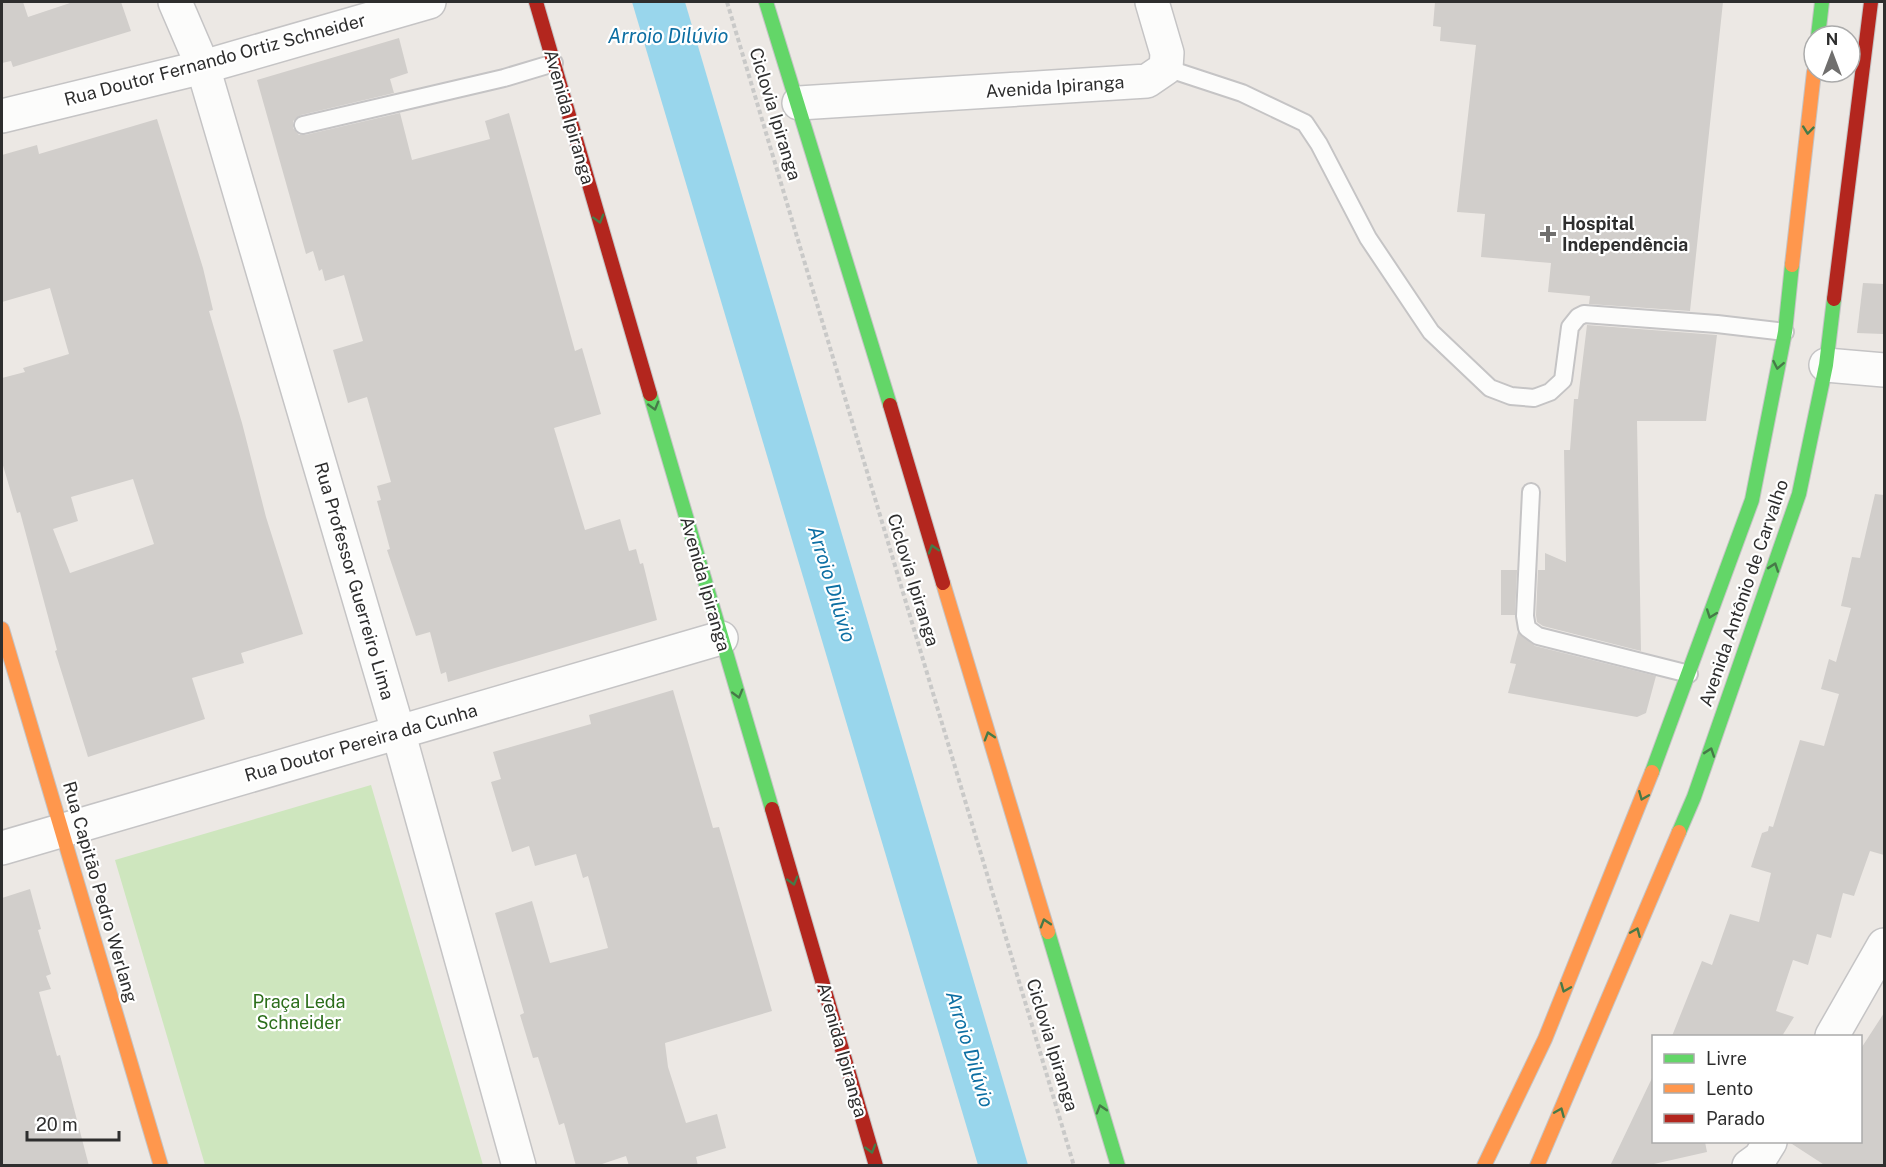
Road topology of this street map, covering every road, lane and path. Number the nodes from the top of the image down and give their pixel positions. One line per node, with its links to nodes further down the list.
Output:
1 (176, 2): 11 (street, Rua Professor Guerreiro Lima)
2 (429, 2): 11 (street, Rua Doutor Fernando Ortiz Schneider)
3 (536, 2): 10 (main road, Avenida Ipiranga)
4 (727, 2): 33 (path, Ciclovia Ipiranga)
5 (766, 2): 14 (main road)
6 (1152, 2): 12 (street)
7 (1822, 2): 9 (main road)
8 (1871, 2): 18 (main road, Avenida Antônio de Carvalho)
9 (1819, 24)
10 (554, 63): 16 (lane); 22 (main road, Avenida Ipiranga, one-way to 22)
11 (203, 67): 15 (street, Rua Doutor Fernando Ortiz Schneider); 24 (street, Rua Professor Guerreiro Lima)
12 (1166, 68): 14 (street, Avenida Ipiranga); 17 (lane)
13 (1813, 84): 17 (main road, Avenida Antônio de Carvalho, one-way to 17)
14 (799, 103): 34 (main road, one-way to 14)
15 (2, 116)
16 (303, 125)
17 (1785, 332): 23 (main road, Avenida Antônio de Carvalho, one-way to 23)
18 (1826, 365): 19 (street); 36 (main road, Avenida Antônio de Carvalho, one-way to 18)
19 (1884, 370)
20 (1531, 492): 23 (lane)
21 (2, 629): 25 (main road, Rua Capitão Pedro Werlang)
22 (721, 638): 24 (street, Rua Doutor Pereira da Cunha); 32 (main road, Avenida Ipiranga, one-way to 32)
23 (1689, 675): 35 (main road, Avenida Antônio de Carvalho, one-way to 35)
24 (398, 731): 25 (street, Rua Doutor Pereira da Cunha); 31 (street, Rua Professor Guerreiro Lima)
25 (64, 831): 26 (street, Rua Doutor Pereira da Cunha); 30 (main road, Rua Capitão Pedro Werlang)
26 (2, 848)
27 (1882, 953): 28 (street)
28 (1833, 1035)
29 (1769, 1143): 37 (street)
30 (161, 1166)
31 (519, 1166)
32 (876, 1166)
33 (1074, 1166)
34 (1118, 1166)
35 (1484, 1166)
36 (1537, 1166)
37 (1749, 1166)

